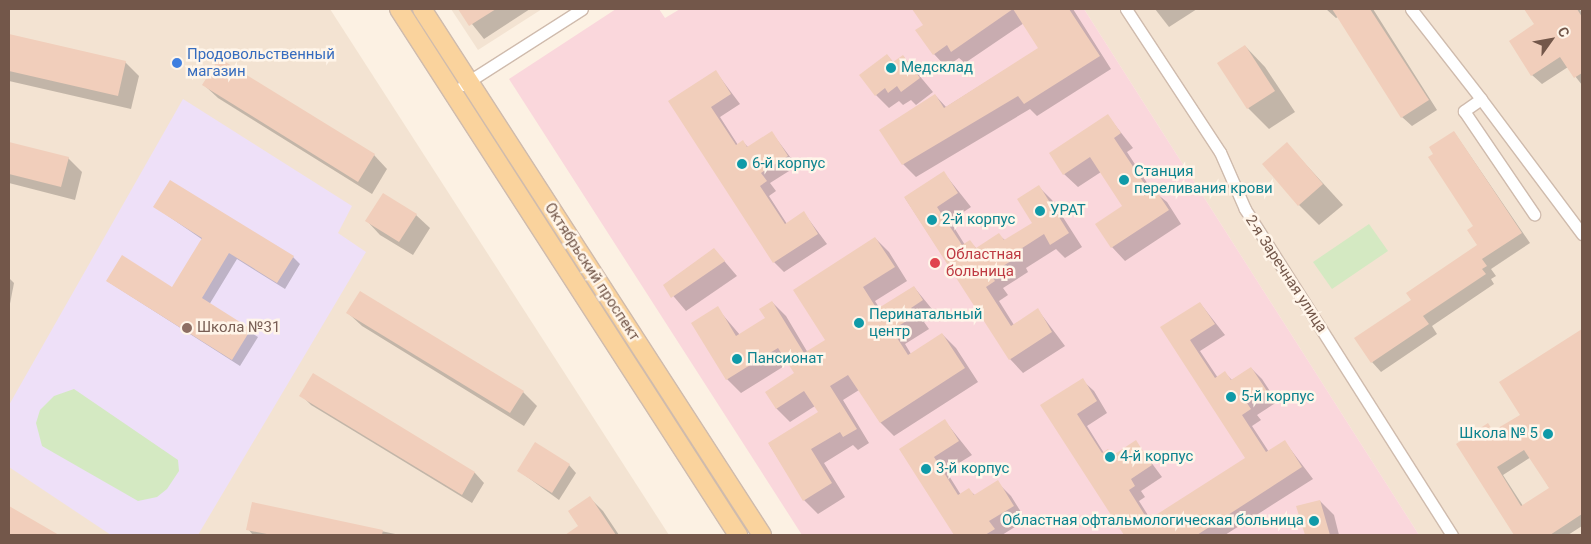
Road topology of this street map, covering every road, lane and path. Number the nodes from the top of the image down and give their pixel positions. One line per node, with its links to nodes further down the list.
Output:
1 (399, 9): 7 (main road, Октябрьский проспект)
2 (422, 9): 6 (main road, Октябрьский проспект)
3 (582, 9): 6 (street)
4 (1126, 9): 13 (street, 2-я Заречная улица)
5 (1411, 9): 8 (street)
6 (469, 81): 7 (street); 12 (main road, Октябрьский проспект)
7 (452, 92): 11 (main road, Октябрьский проспект)
8 (1481, 99): 9 (street); 10 (street)
9 (1534, 214)
10 (1582, 234)
11 (738, 535)
12 (762, 535)
13 (1452, 535)

